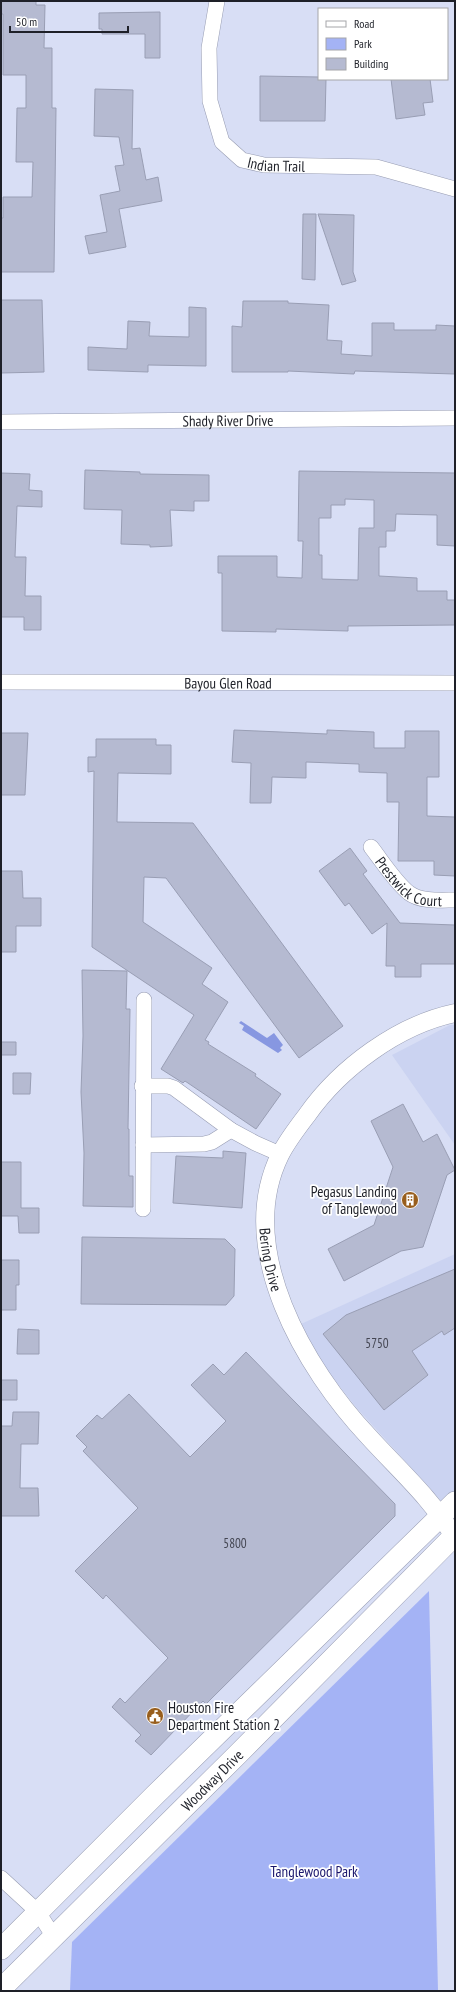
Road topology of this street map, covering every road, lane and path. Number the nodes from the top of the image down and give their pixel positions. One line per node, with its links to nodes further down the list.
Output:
1 (217, 1): 2 (street, Indian Trail)
2 (454, 184)
3 (455, 418): 4 (street, Shady River Drive)
4 (1, 422)
5 (1, 682): 6 (street, Bayou Glen Road)
6 (455, 683)
7 (371, 847): 8 (street, Prestwick Court)
8 (455, 900)
9 (144, 1000): 11 (street)
10 (455, 1013): 14 (street, Bering Drive)
11 (142, 1086): 12 (street); 13 (street)
12 (231, 1130): 13 (street); 14 (street)
13 (143, 1145): 15 (street)
14 (280, 1154): 16 (street, Bering Drive)
15 (142, 1209)
16 (448, 1509): 17 (street, Bering Drive); 18 (main road, Woodway Drive)
17 (455, 1536): 19 (main road, Woodway Drive)
18 (202, 1748): 19 (main road); 20 (main road, Woodway Drive)
19 (224, 1768): 21 (main road, Woodway Drive)
20 (155, 1795): 21 (main road); 23 (main road, Woodway Drive)
21 (176, 1815): 24 (main road, Woodway Drive)
22 (1, 1878): 23 (street)
23 (38, 1912): 24 (street); 25 (main road, Woodway Drive)
24 (54, 1937): 26 (main road, Woodway Drive)
25 (1, 1949)
26 (1, 1988)

